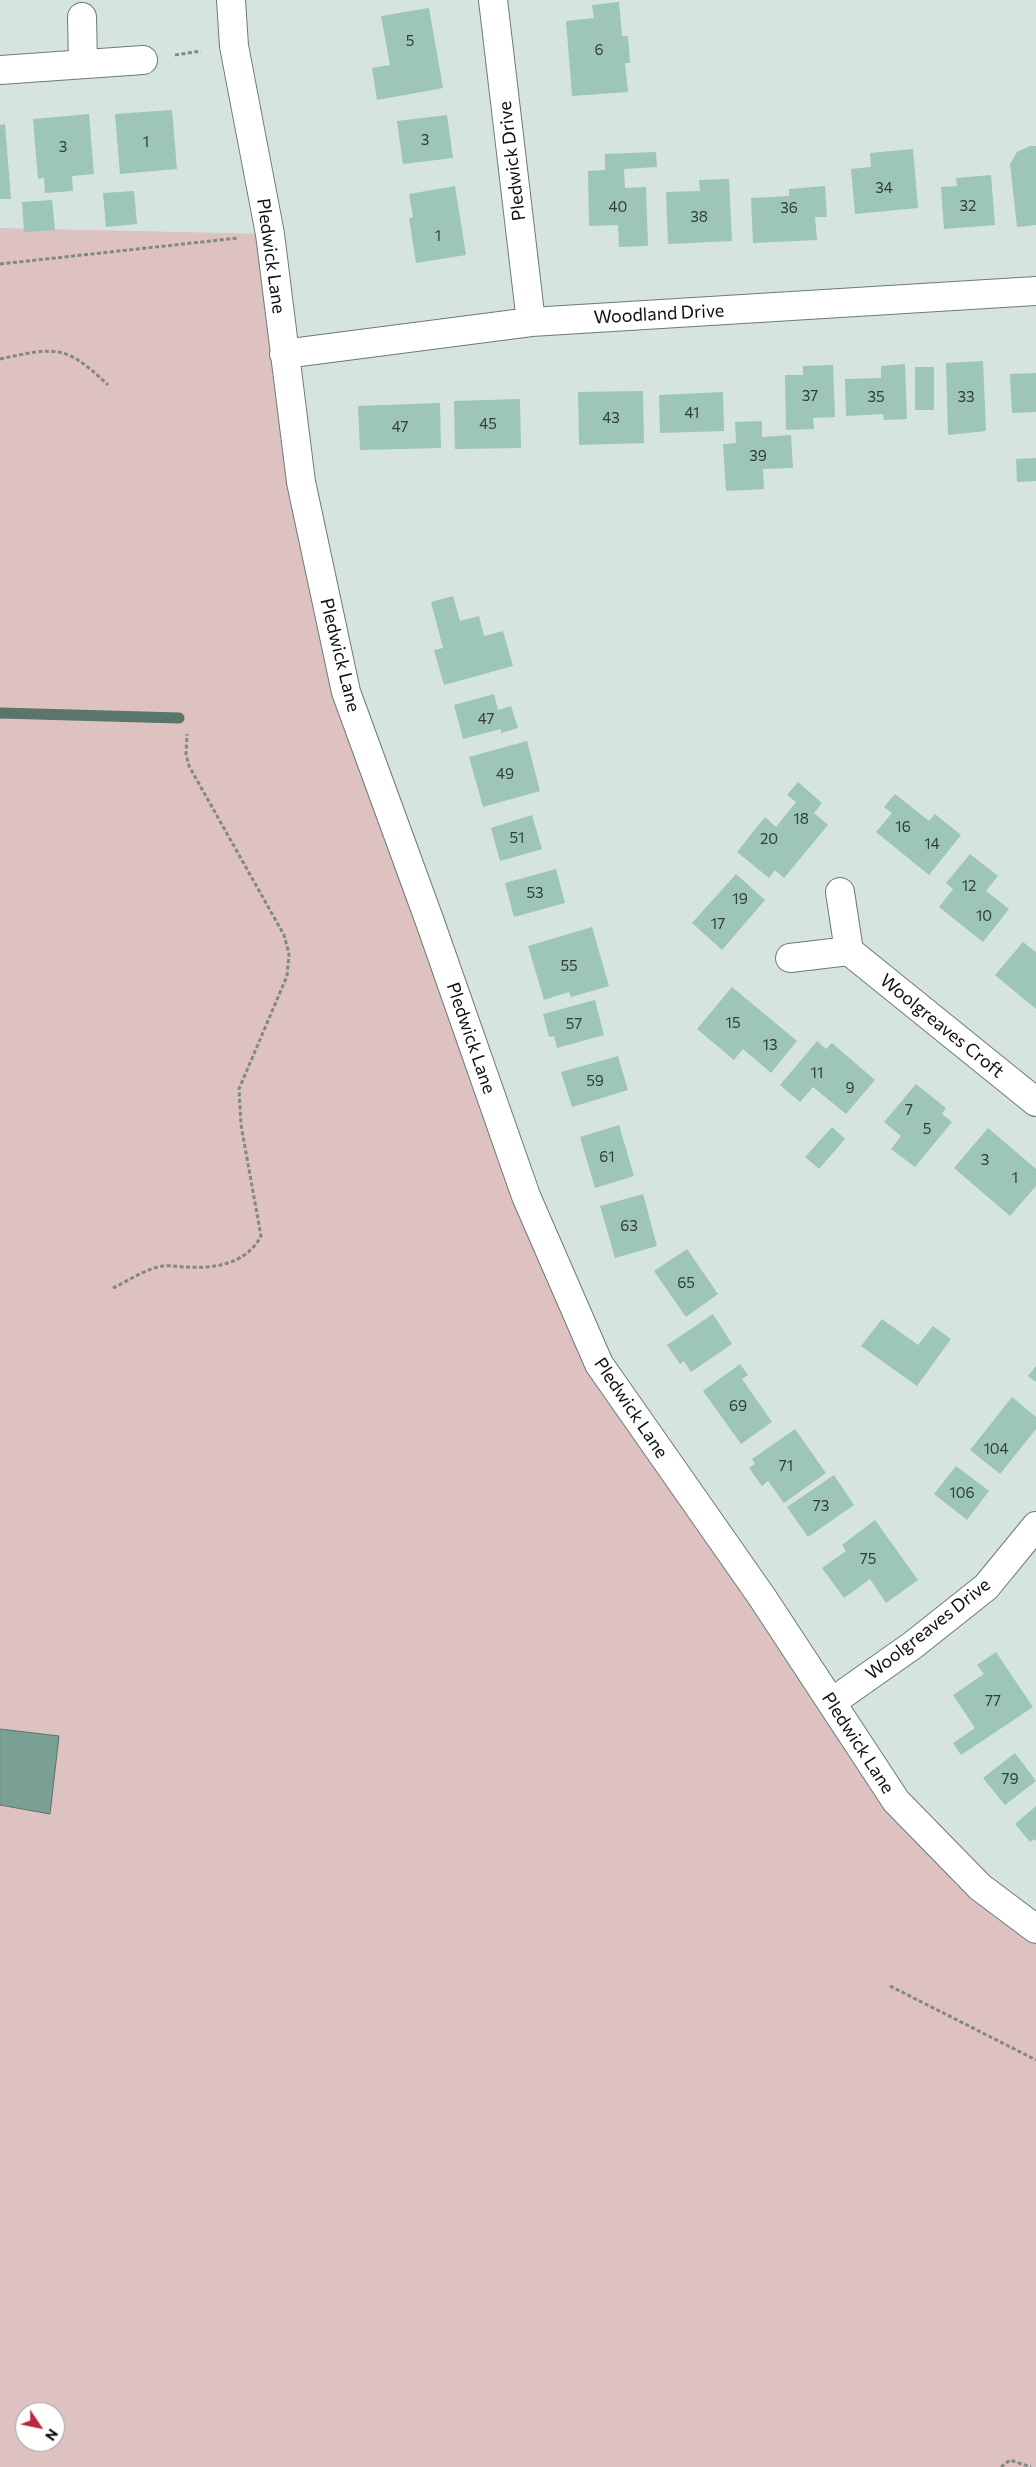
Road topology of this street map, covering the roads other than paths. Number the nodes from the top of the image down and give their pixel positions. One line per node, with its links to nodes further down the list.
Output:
1 (231, 0): 9 (street, Pledwick Lane)
2 (492, 0): 8 (street, Pledwick Drive)
3 (82, 16): 5 (street)
4 (143, 60): 5 (street)
5 (83, 63): 6 (street)
6 (0, 70)
7 (1036, 291): 8 (street, Woodland Drive)
8 (531, 322): 9 (street, Woodland Drive)
9 (284, 354): 15 (street, Pledwick Lane)
10 (840, 892): 11 (street)
11 (849, 951): 12 (street); 13 (street, Woolgreaves Croft)
12 (790, 958)
13 (1036, 1102)
14 (1036, 1526): 15 (street, Woolgreaves Drive)
15 (832, 1702): 16 (street, Pledwick Lane)
16 (1036, 1929)

